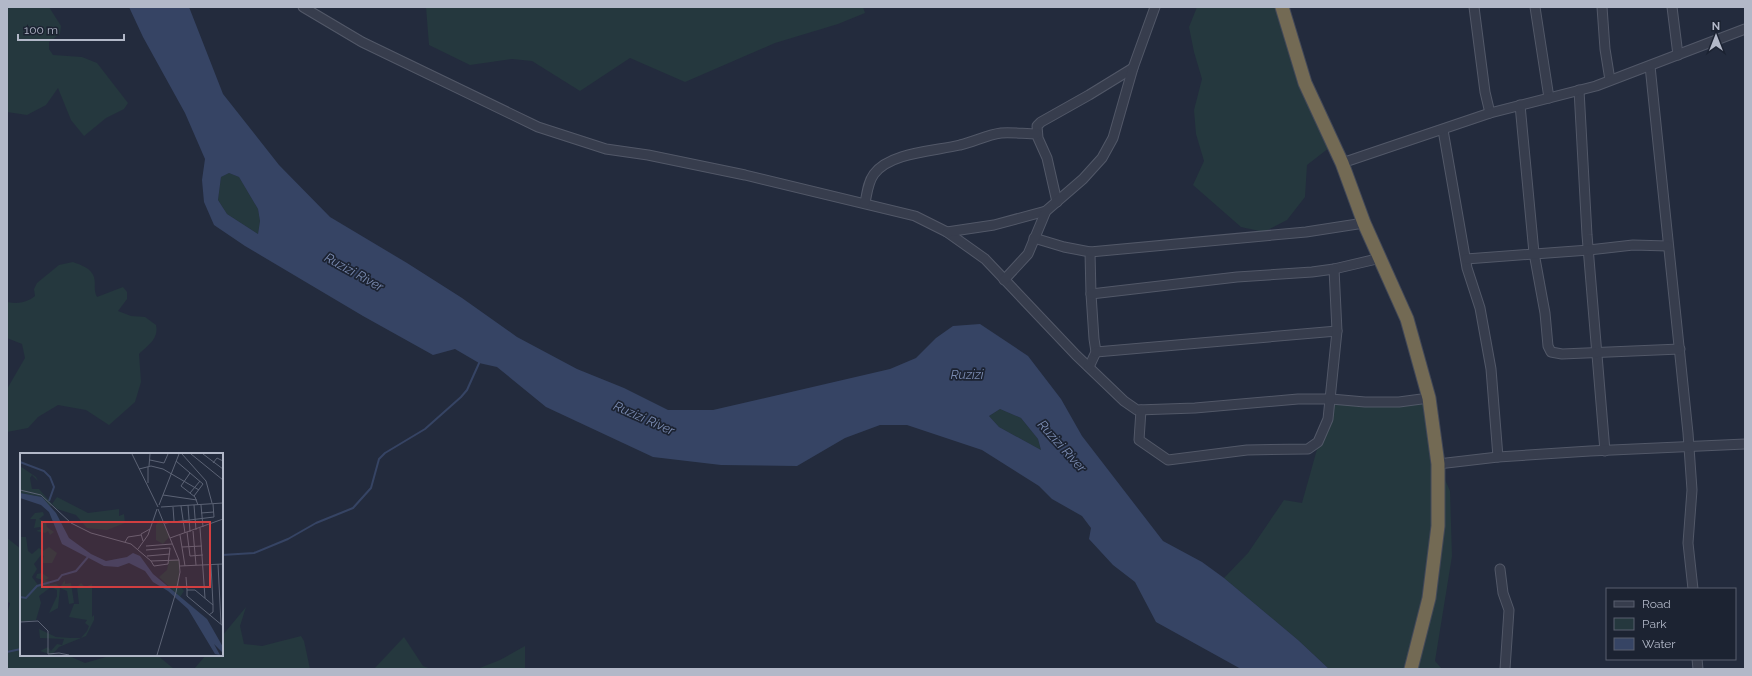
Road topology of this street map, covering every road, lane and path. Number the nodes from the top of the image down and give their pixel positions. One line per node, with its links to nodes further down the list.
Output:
1 (303, 7): 21 (street)
2 (1155, 7): 11 (street)
3 (1282, 7): 19 (highway)
4 (1474, 7): 16 (street)
5 (1535, 7): 14 (street)
6 (1602, 7): 12 (street)
7 (1672, 7): 9 (street)
8 (1745, 30): 9 (street)
9 (1678, 55): 10 (street)
10 (1650, 66): 12 (street); 26 (street)
11 (1133, 68): 18 (street); 20 (street)
12 (1610, 80): 13 (street)
13 (1579, 90): 14 (street); 27 (street)
14 (1549, 98): 15 (street)
15 (1520, 105): 16 (street); 29 (street)
16 (1490, 113): 17 (street)
17 (1443, 130): 19 (street); 31 (street)
18 (1037, 134): 20 (street); 21 (street)
19 (1342, 163): 23 (highway)
20 (1057, 202): 22 (street)
21 (865, 203): 24 (street)
22 (1046, 211): 24 (street); 25 (street)
23 (1364, 223): 28 (street); 30 (highway)
24 (947, 232): 33 (street)
25 (1034, 238): 28 (street); 33 (street)
26 (1668, 246): 27 (street); 36 (street)
27 (1589, 250): 29 (street); 37 (street)
28 (1090, 252): 34 (street)
29 (1534, 253): 31 (street); 37 (street)
30 (1381, 258): 32 (street); 40 (highway)
31 (1466, 259): 46 (street)
32 (1334, 269): 34 (street); 35 (street)
33 (1004, 280): 39 (street)
34 (1091, 294): 38 (street)
35 (1337, 331): 38 (street); 41 (street)
36 (1680, 349): 37 (street); 44 (street)
37 (1597, 351): 45 (street)
38 (1096, 352): 39 (street)
39 (1089, 367): 42 (street)
40 (1429, 398): 41 (street); 47 (highway)
41 (1331, 399): 42 (street); 42 (street)
42 (1141, 410)
43 (1745, 444): 44 (street)
44 (1690, 448): 45 (street); 49 (street)
45 (1605, 451): 46 (street)
46 (1498, 457): 47 (street)
47 (1438, 464): 50 (highway)
48 (1500, 569): 51 (street)
49 (1693, 588)
50 (1411, 669)
51 (1505, 669)

